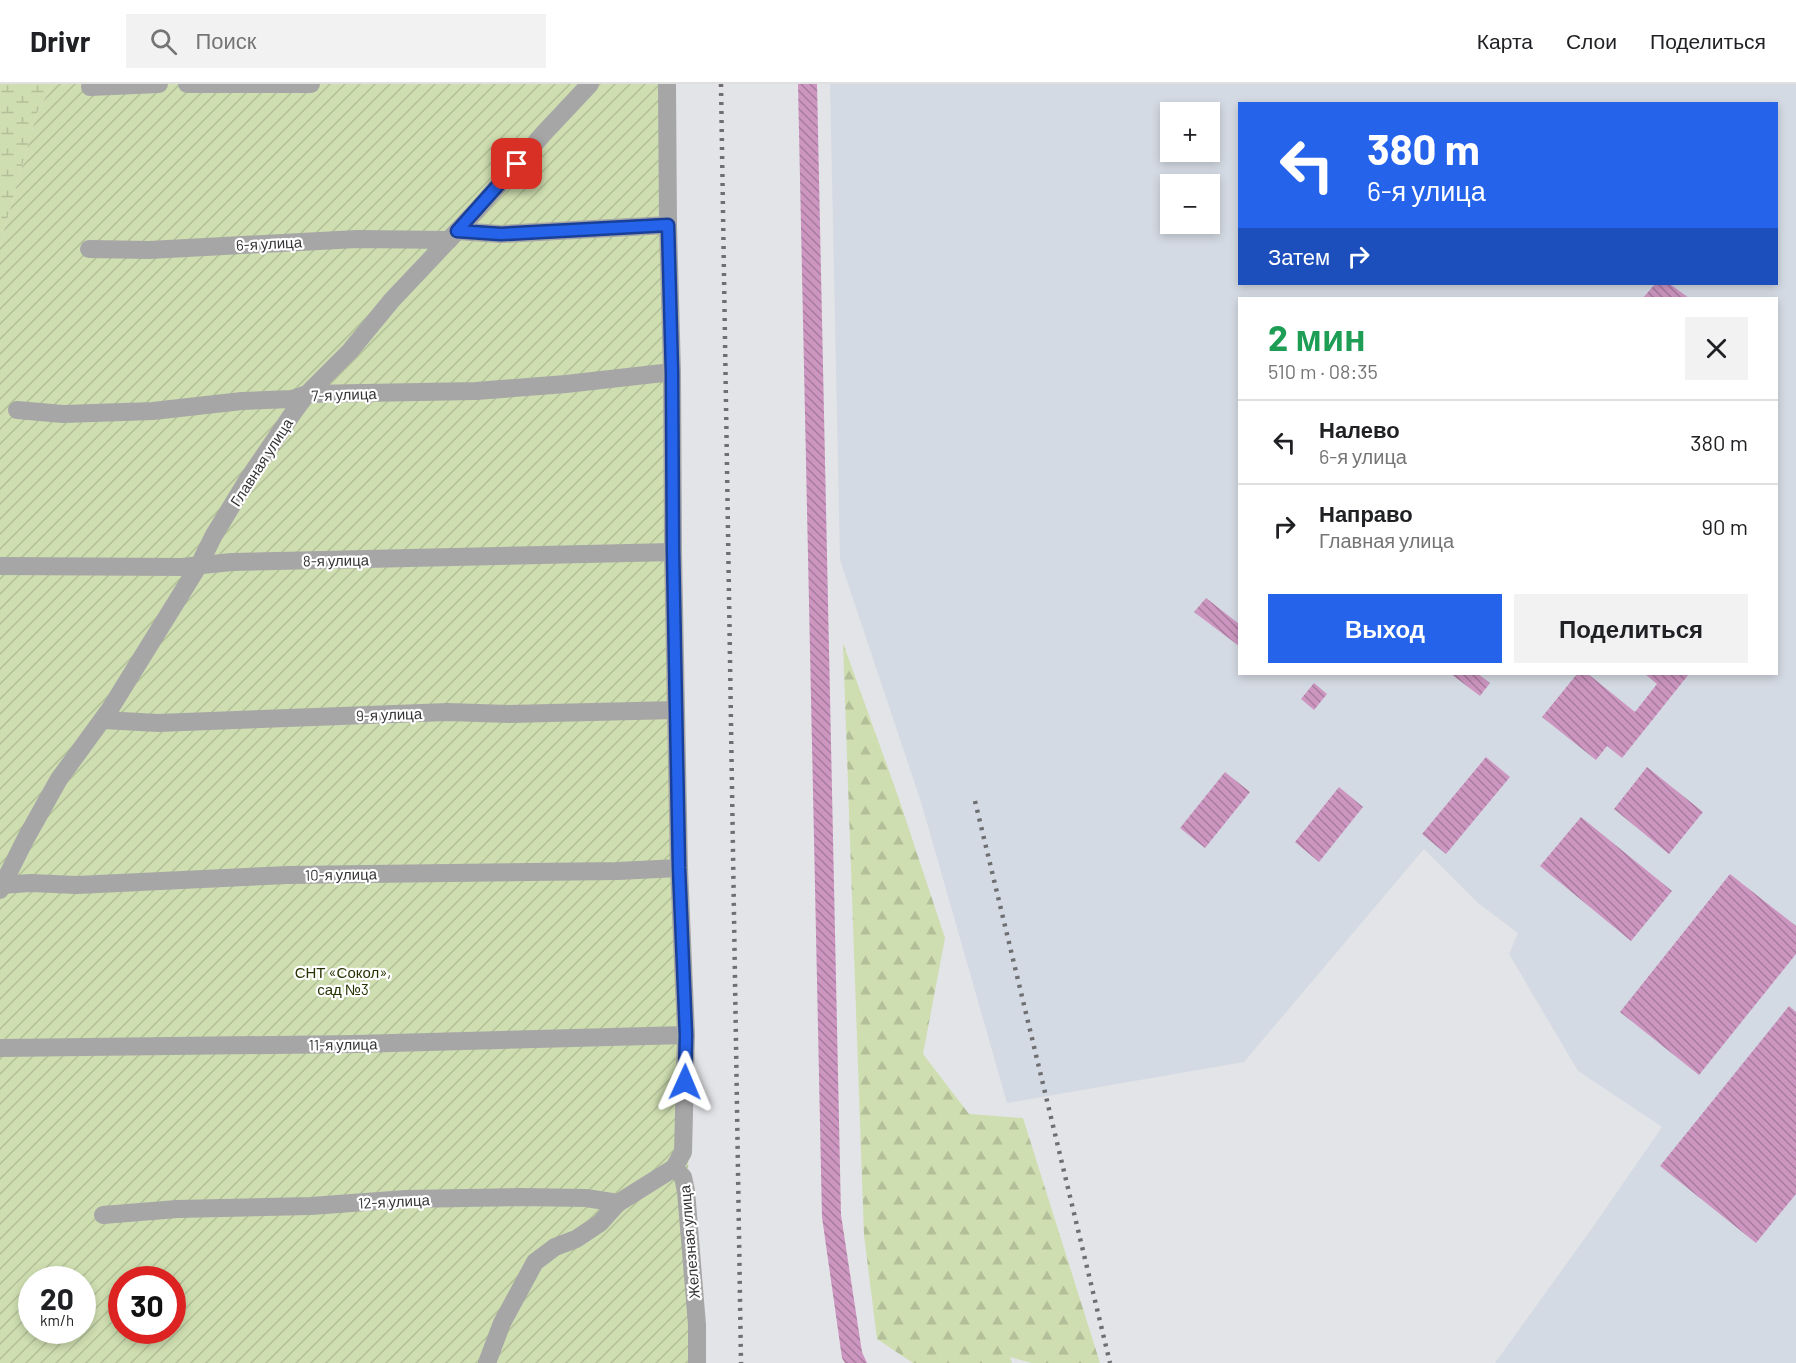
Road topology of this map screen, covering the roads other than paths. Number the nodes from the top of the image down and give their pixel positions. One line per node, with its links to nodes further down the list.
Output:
1 (159, 84): 6 (street)
2 (187, 84): 3 (street)
3 (311, 84)
4 (590, 84): 8 (street, Главная улица)
5 (667, 84): 7 (street, Железная улица)
6 (90, 87)
7 (668, 225): 8 (street, 6-я улица); 10 (street, Железная улица)
8 (453, 236): 9 (street, 6-я улица); 11 (street, Главная улица)
9 (89, 249)
10 (672, 372): 11 (street, 7-я улица); 13 (street, Железная улица)
11 (308, 394): 12 (street, 7-я улица); 14 (street, Главная улица)
12 (17, 410)
13 (673, 552): 14 (street, 8-я улица); 16 (street, Железная улица)
14 (199, 565): 15 (street, 8-я улица); 17 (street, Главная улица)
15 (0, 567)
16 (676, 710): 17 (street, 9-я улица); 18 (street, Железная улица)
17 (102, 720): 19 (street, Главная улица)
18 (679, 868): 19 (street, 10-я улица); 20 (street, Железная улица)
19 (1, 887)
20 (686, 1035): 21 (street, 11-я улица); 22 (street, Железная улица)
21 (0, 1048)
22 (674, 1168): 23 (street); 26 (street, Железная улица)
23 (618, 1203): 24 (street, 12-я улица); 25 (street)
24 (103, 1215)
25 (487, 1363)
26 (697, 1363)

